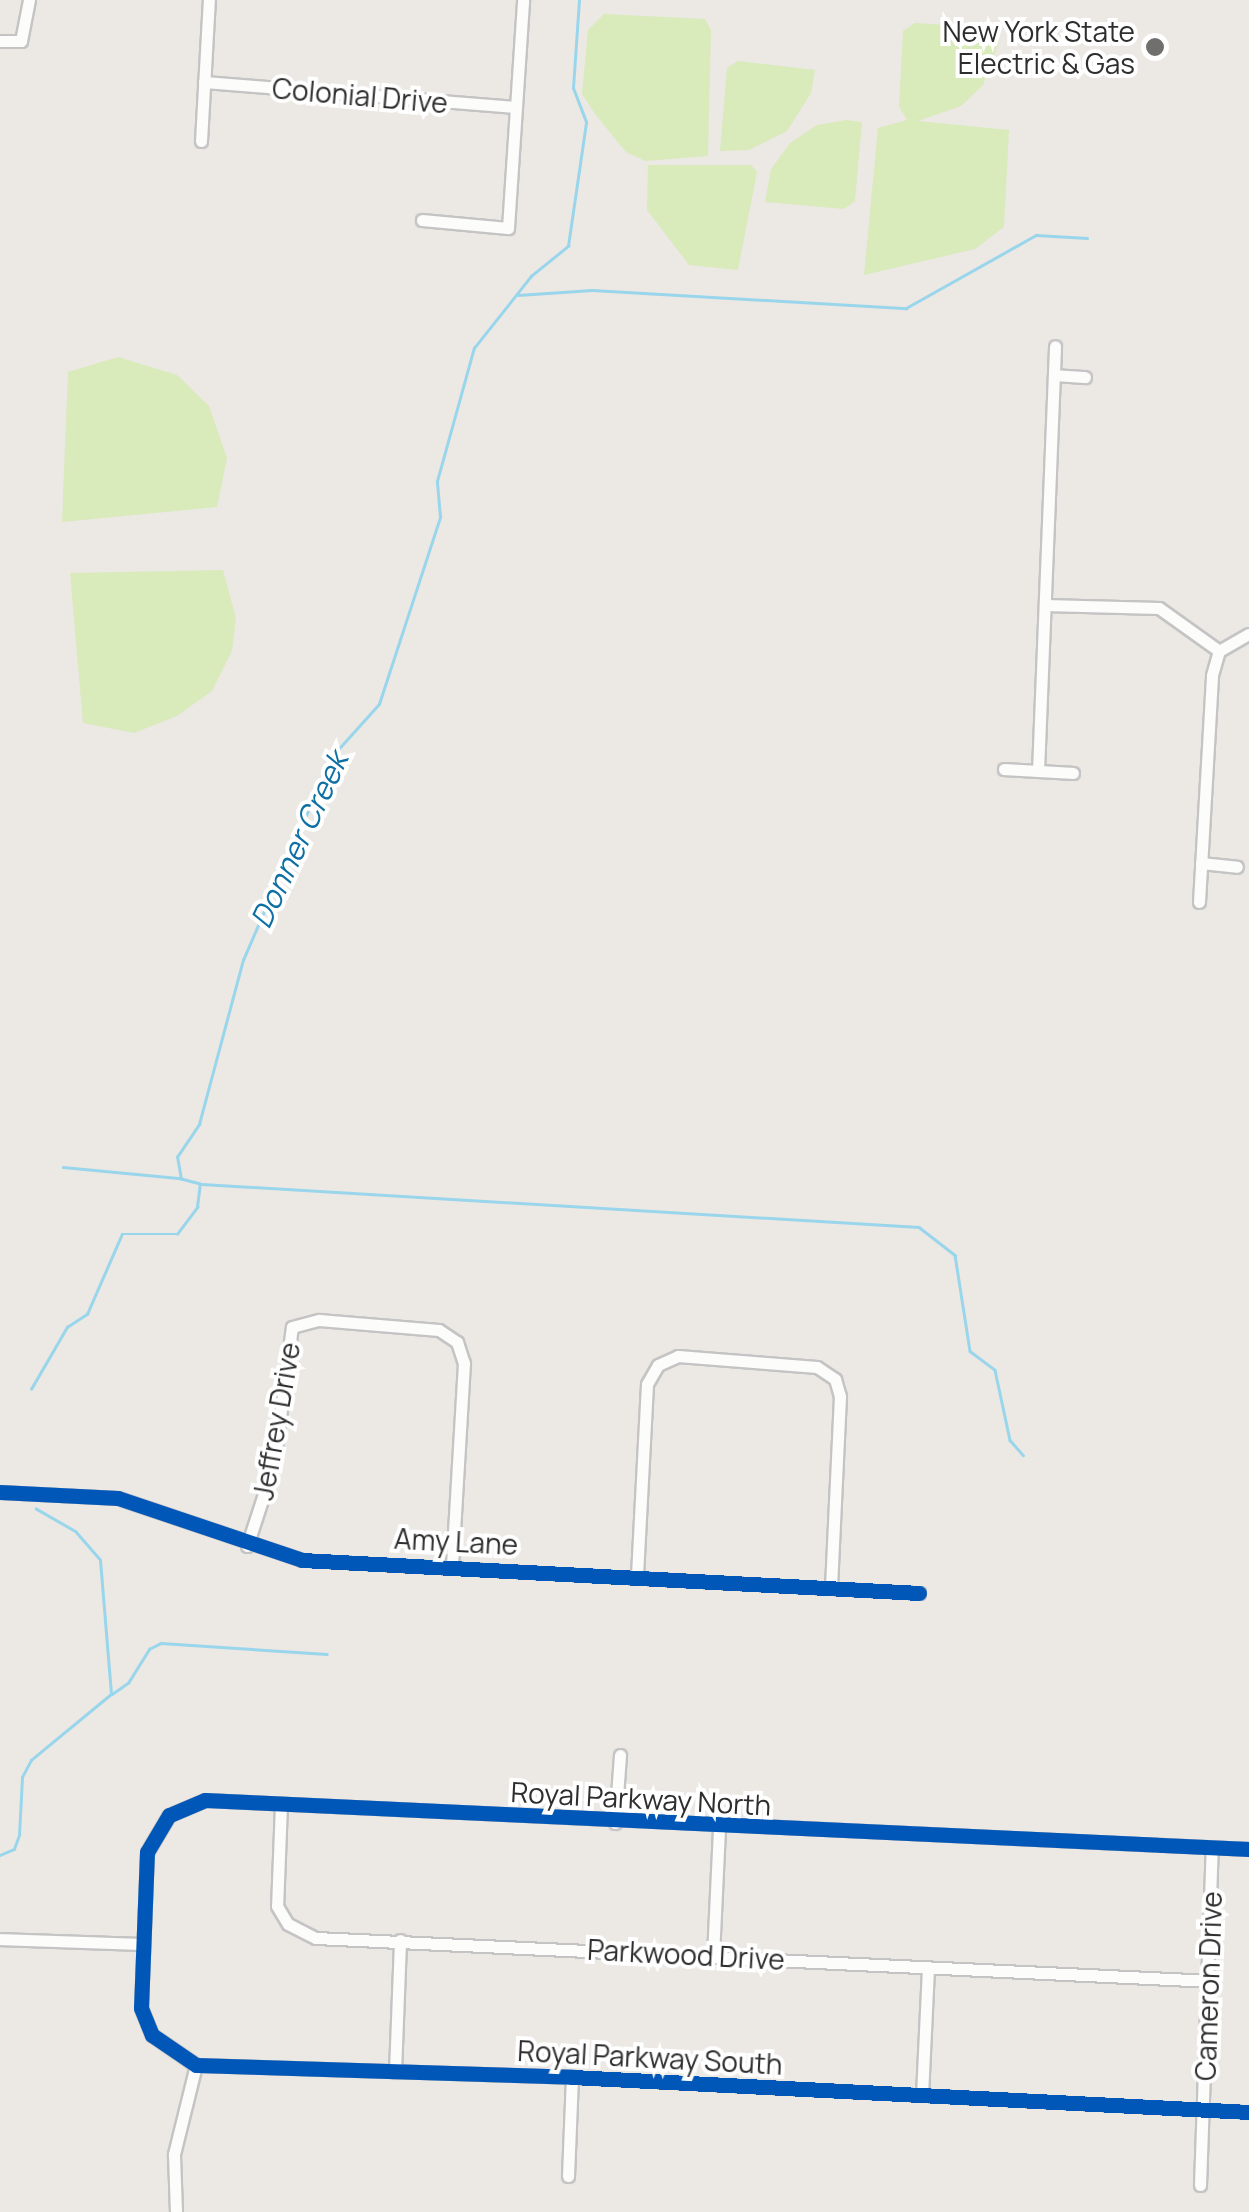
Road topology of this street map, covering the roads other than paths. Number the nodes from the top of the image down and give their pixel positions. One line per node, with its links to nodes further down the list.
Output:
1 (29, 0): 4 (street)
2 (209, 0): 5 (street)
3 (522, 0): 6 (street)
4 (0, 42)
5 (204, 82): 6 (street, Colonial Drive); 7 (street)
6 (516, 108): 8 (street)
7 (202, 141)
8 (422, 220)
9 (1055, 346): 10 (street)
10 (1054, 375): 11 (street); 12 (street)
11 (1085, 377)
12 (1045, 605): 14 (street); 16 (street)
13 (1249, 634): 14 (street)
14 (1219, 651): 18 (street)
15 (1004, 770): 16 (street)
16 (1038, 771): 17 (street)
17 (1072, 773)
18 (1201, 863): 19 (street); 20 (street)
19 (1236, 867)
20 (1199, 902)
21 (0, 1492): 22 (street, Amy Lane)
22 (247, 1546): 23 (street, Amy Lane); 23 (street, Jeffrey Drive)
23 (452, 1564): 24 (street, Amy Lane)
24 (637, 1575): 25 (street, Amy Lane); 25 (street)
25 (830, 1586): 26 (street, Amy Lane)
26 (919, 1592)
27 (620, 1755): 29 (street)
28 (281, 1804): 29 (street, Royal Parkway North); 34 (street, Parkwood Drive); 35 (street, Royal Parkway North)
29 (615, 1823): 30 (street, Royal Parkway North)
30 (719, 1828): 31 (street, Royal Parkway North); 36 (street)
31 (1212, 1848): 32 (street, Royal Parkway North); 38 (street, Cameron Drive)
32 (1249, 1850)
33 (0, 1939): 35 (street)
34 (400, 1940): 36 (street, Parkwood Drive); 40 (street)
35 (142, 1944): 39 (street)
36 (713, 1956): 37 (street, Parkwood Drive)
37 (928, 1966): 38 (street, Parkwood Drive); 42 (street)
38 (1211, 1981): 43 (street, Cameron Drive)
39 (196, 2066): 40 (street, Royal Parkway South); 47 (street)
40 (395, 2072): 41 (street, Royal Parkway South)
41 (572, 2077): 42 (street, Royal Parkway South); 45 (street)
42 (922, 2095): 43 (street, Royal Parkway South)
43 (1202, 2110): 44 (street, Royal Parkway South); 46 (street, Cameron Drive)
44 (1249, 2112)
45 (568, 2176)
46 (1200, 2185)
47 (176, 2212)

